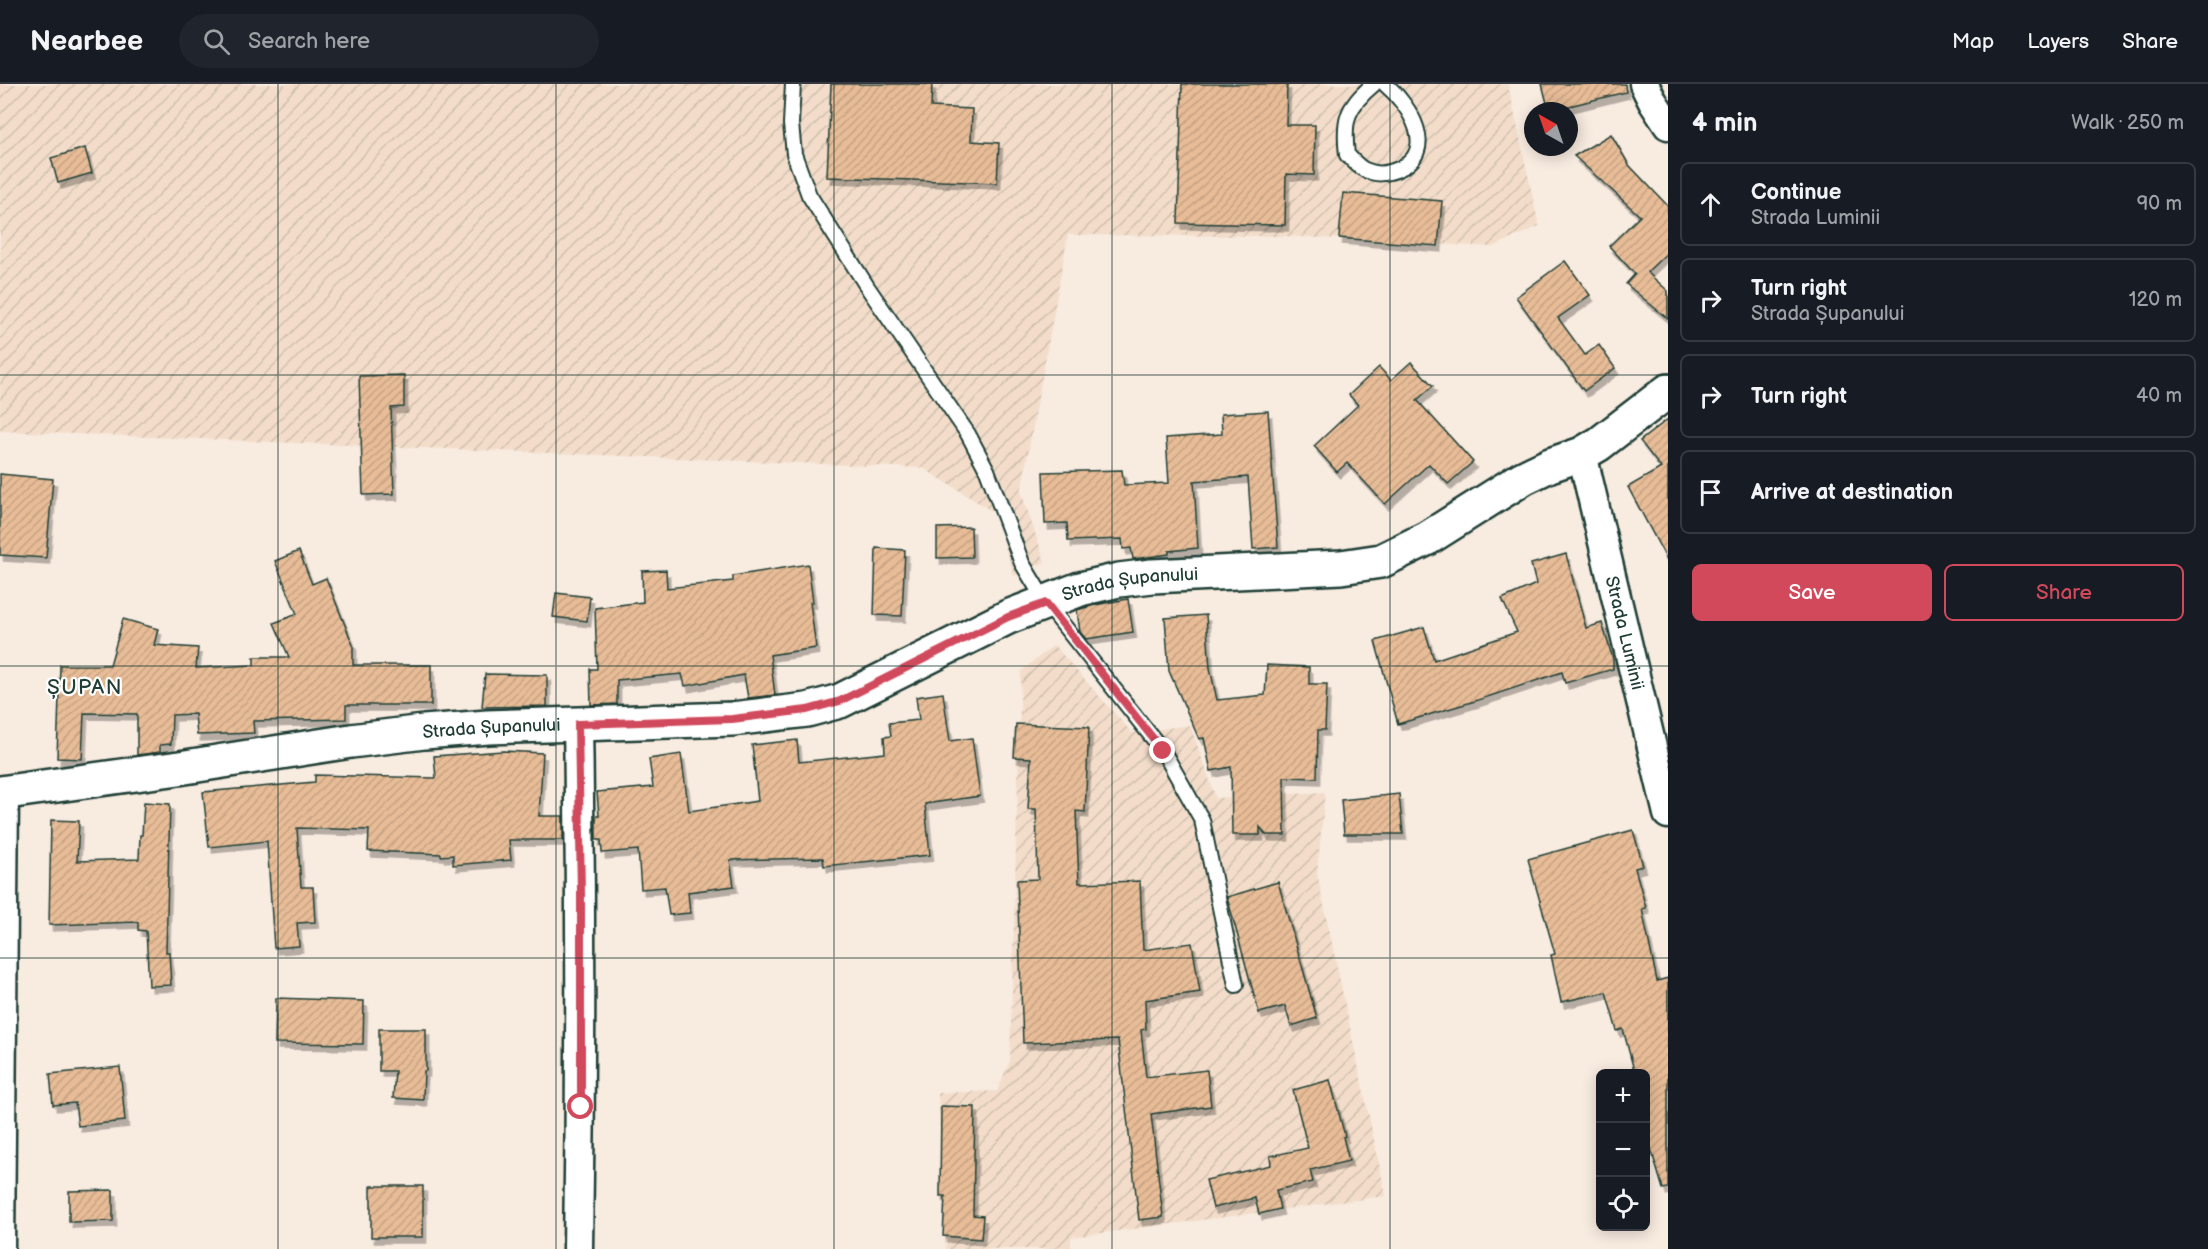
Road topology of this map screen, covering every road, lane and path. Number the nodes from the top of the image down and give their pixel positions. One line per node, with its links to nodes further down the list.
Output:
1 (793, 84): 8 (lane)
2 (1374, 84): 3 (lane)
3 (1385, 84)
4 (1644, 84): 5 (street)
5 (1668, 125)
6 (1668, 391): 7 (street, Strada Șupanului)
7 (1582, 454): 8 (street, Strada Șupanului); 11 (street, Strada Luminii)
8 (1046, 603): 9 (street, Strada Șupanului); 12 (lane)
9 (578, 724): 10 (street, Strada Șupanului); 14 (street)
10 (2, 793): 13 (street)
11 (1668, 813)
12 (1236, 986)
13 (0, 1249)
14 (578, 1249)

